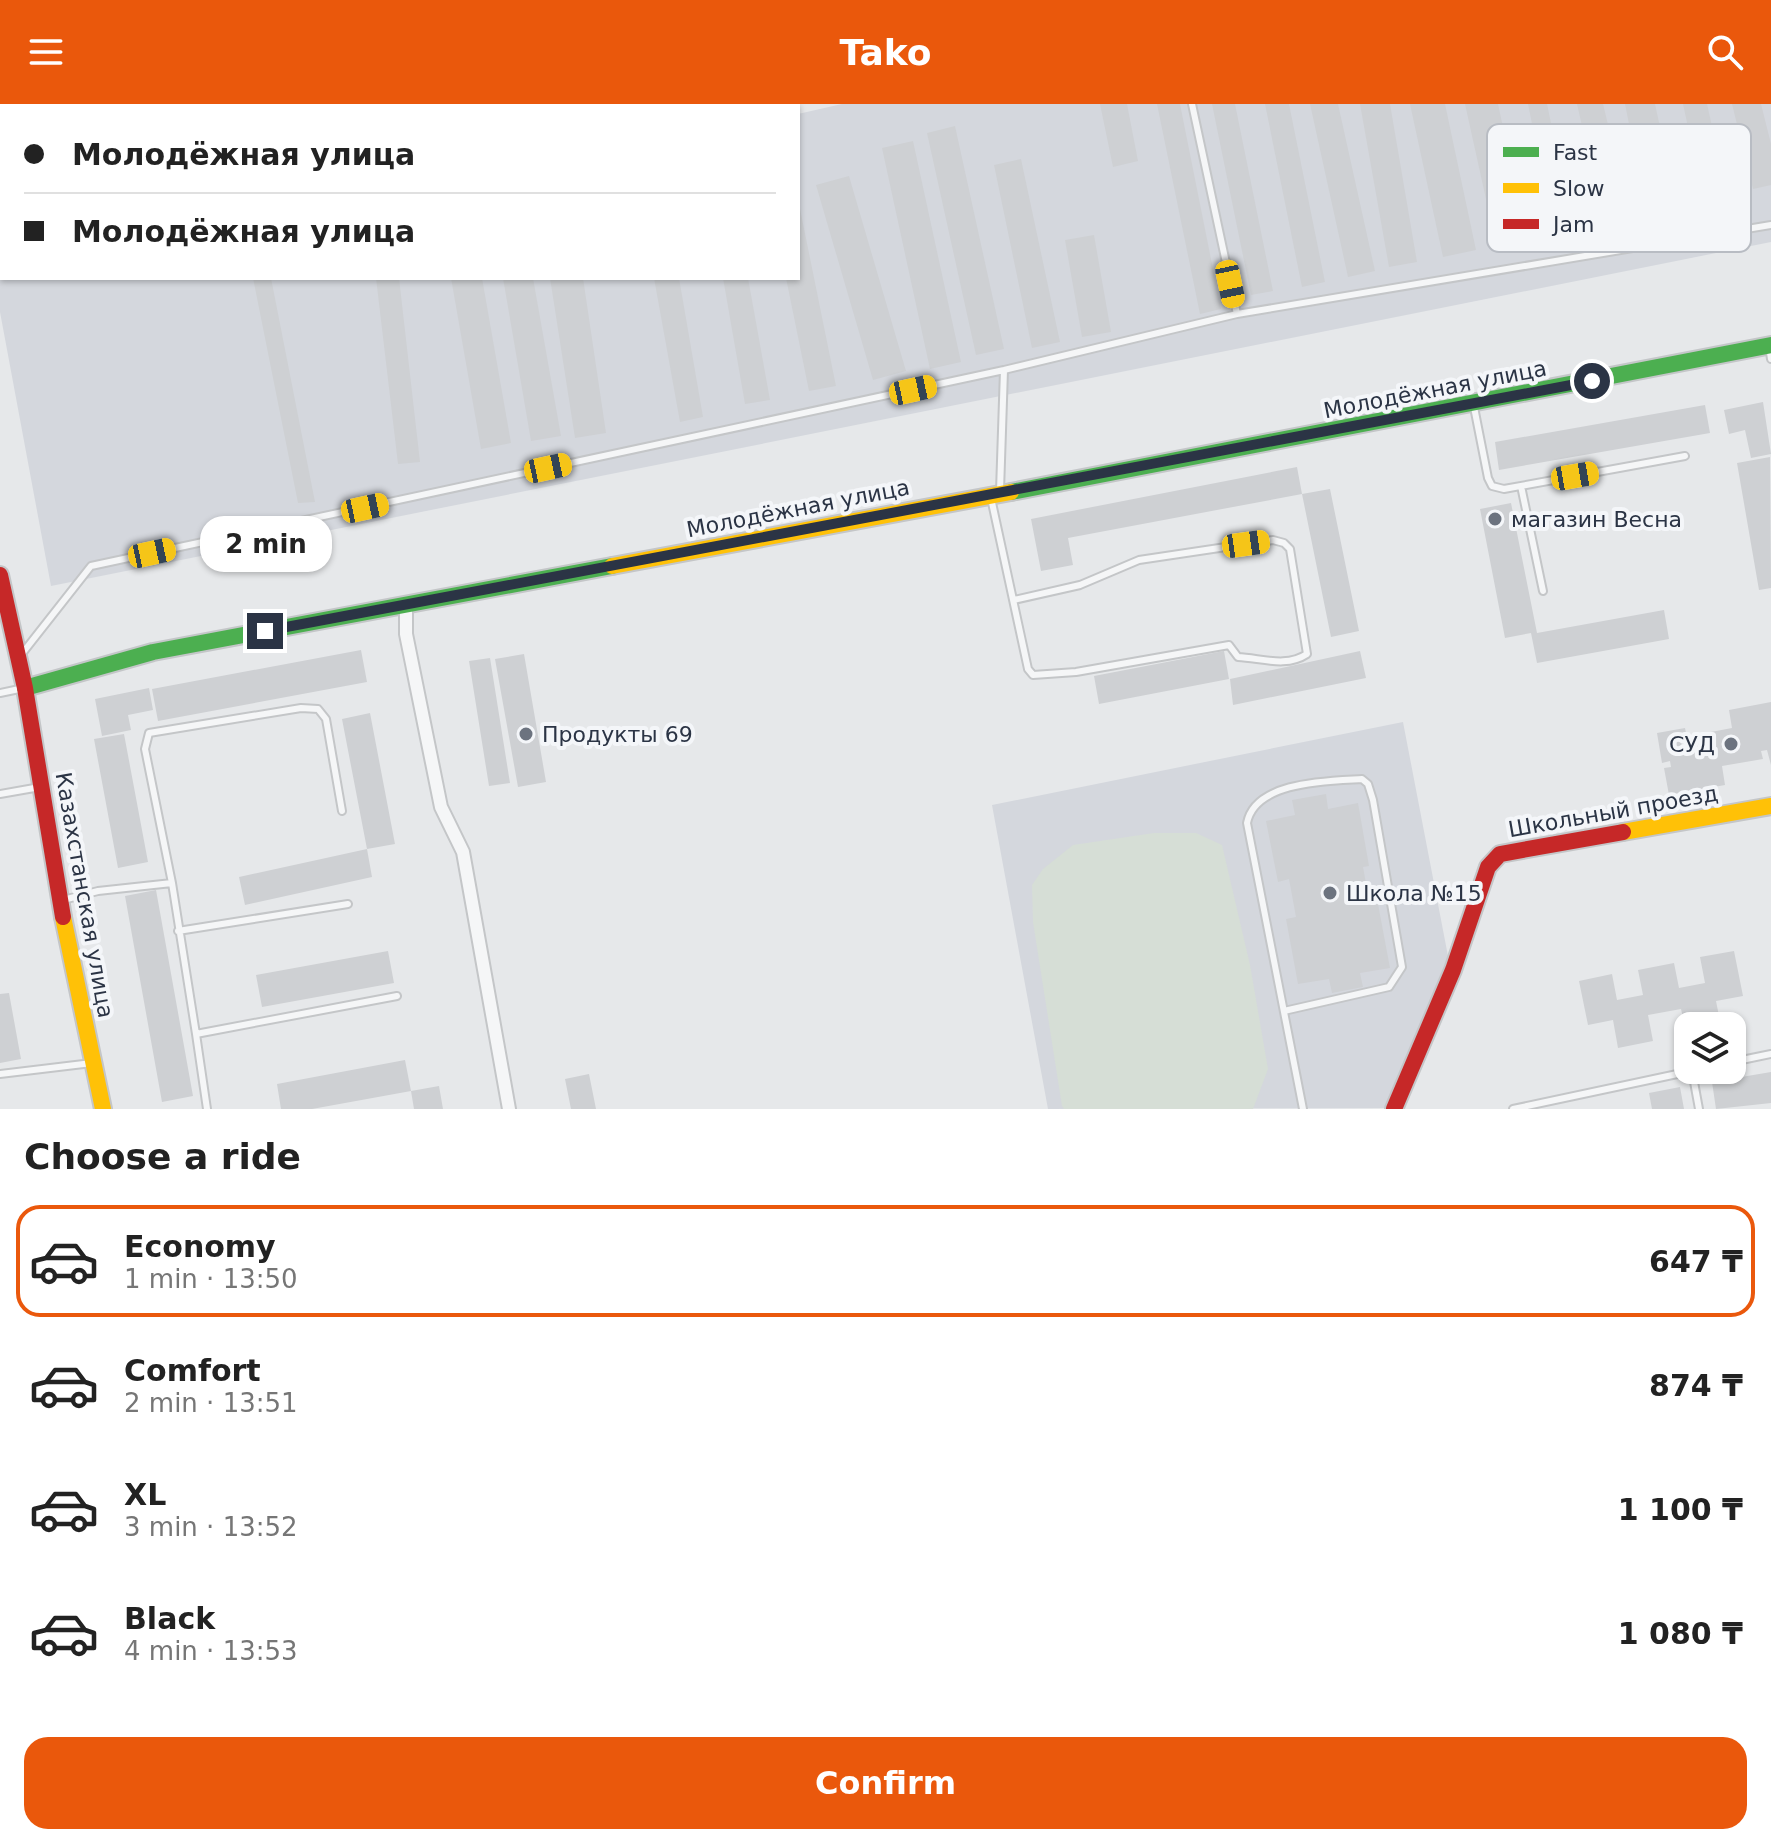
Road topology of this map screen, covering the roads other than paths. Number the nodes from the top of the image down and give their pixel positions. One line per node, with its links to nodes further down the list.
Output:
1 (1192, 104): 5 (lane)
2 (1771, 225): 3 (lane)
3 (1751, 228)
4 (1609, 252): 5 (lane)
5 (1237, 314): 7 (lane)
6 (1770, 350): 8 (street, Молодёжная улица)
7 (1004, 370): 11 (lane); 16 (lane)
8 (1473, 404): 10 (lane); 11 (street, Молодёжная улица)
9 (1685, 456): 10 (lane)
10 (1521, 486): 13 (lane)
11 (995, 494): 14 (lane); 15 (street, Молодёжная улица)
12 (0, 575): 16 (street, Казахстанская улица)
13 (1543, 591)
14 (1014, 600): 14 (lane)
15 (406, 605): 17 (street, Молодёжная улица); 38 (street)
16 (19, 658): 17 (street, Казахстанская улица)
17 (25, 688): 18 (lane); 19 (street, Казахстанская улица)
18 (0, 693)
19 (43, 786): 20 (lane); 24 (street, Казахстанская улица)
20 (0, 794)
21 (1771, 806): 40 (street, Школьный проезд)
22 (342, 811): 23 (lane)
23 (172, 883): 24 (lane); 26 (lane)
24 (60, 901): 32 (street, Казахстанская улица)
25 (348, 904): 26 (lane)
26 (178, 931): 29 (lane)
27 (397, 996): 29 (lane)
28 (1284, 1011): 28 (lane); 39 (lane)
29 (196, 1034): 37 (lane)
30 (1771, 1054): 31 (lane)
31 (1746, 1059)
32 (94, 1063): 33 (lane); 36 (street, Казахстанская улица)
33 (0, 1074)
34 (1674, 1074): 41 (lane)
35 (1696, 1084): 42 (lane)
36 (103, 1109)
37 (207, 1109)
38 (509, 1109)
39 (1303, 1109)
40 (1394, 1109)
41 (1513, 1109)
42 (1699, 1109)

